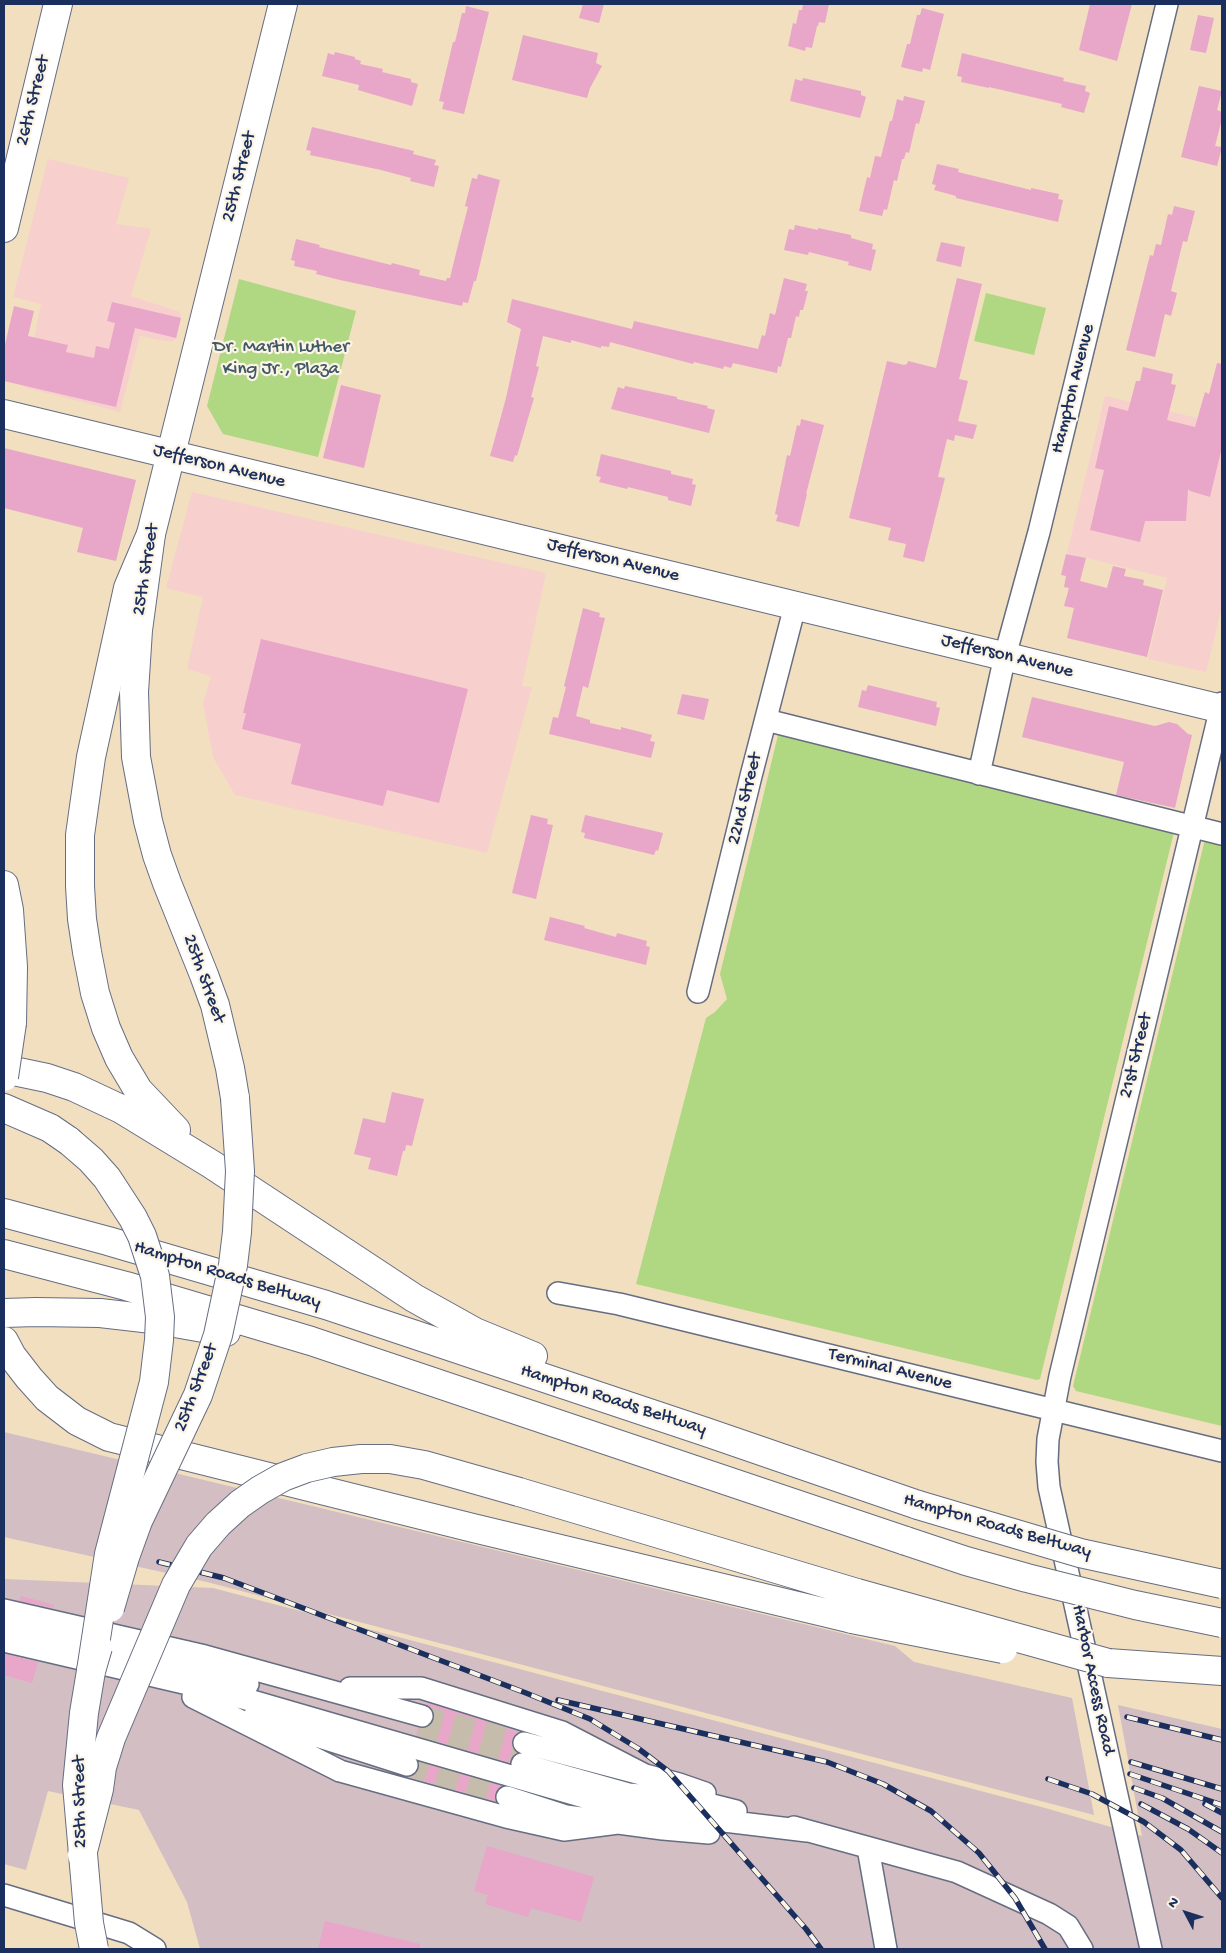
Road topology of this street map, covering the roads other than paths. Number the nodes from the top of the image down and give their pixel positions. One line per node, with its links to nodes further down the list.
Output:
1 (58, 4): 4 (main road, 26th Street)
2 (283, 4): 6 (main road, 25th Street)
3 (1167, 4): 9 (street, Hampton Avenue)
4 (4, 228)
5 (4, 414): 6 (main road, Jefferson Avenue)
6 (170, 455): 7 (main road, 25th Street); 8 (main road, Jefferson Avenue)
7 (151, 534): 20 (main road); 37 (main road, 25th Street, bridge)
8 (796, 606): 9 (main road, Jefferson Avenue); 11 (street, 22nd Street)
9 (1006, 656): 10 (main road, Jefferson Avenue); 12 (street, Hampton Avenue)
10 (1222, 707): 13 (street, 21st Street)
11 (766, 720): 12 (street); 16 (street, 22nd Street)
12 (979, 774): 13 (street)
13 (1193, 827): 14 (street); 27 (street, 21st Street)
14 (1222, 834)
15 (4, 885): 18 (main road, bridge)
16 (698, 992)
17 (4, 1069): 20 (main road)
18 (4, 1077)
19 (4, 1108): 37 (main road, bridge)
20 (211, 1164): 28 (main road)
21 (4, 1213): 28 (main road, Hampton Roads Beltway)
22 (4, 1254): 26 (main road, Hampton Roads Beltway)
23 (558, 1293): 27 (street, Terminal Avenue)
24 (4, 1313): 26 (main road)
25 (4, 1341): 31 (main road)
26 (387, 1366): 33 (main road, Hampton Roads Beltway, bridge)
27 (1053, 1409): 29 (street, Terminal Avenue); 55 (street, Harbor Access Road)
28 (706, 1432): 30 (main road, Hampton Roads Beltway, bridge)
29 (1222, 1451)
30 (1222, 1584)
31 (855, 1606): 38 (main road, bridge); 49 (main road, bridge)
32 (4, 1610): 39 (street)
33 (1222, 1623)
34 (4, 1626): 39 (street)
35 (4, 1641): 47 (street)
36 (4, 1656): 40 (street)
37 (91, 1671): 49 (main road, 25th Street, bridge)
38 (1222, 1671)
39 (322, 1688): 44 (street)
40 (193, 1697): 43 (street); 46 (street)
41 (524, 1742): 44 (street)
42 (518, 1763): 47 (street)
43 (407, 1765)
44 (645, 1775): 47 (street)
45 (507, 1797): 46 (street)
46 (618, 1823): 47 (street)
47 (806, 1831): 48 (street)
48 (868, 1848): 53 (street); 54 (street)
49 (82, 1855): 51 (main road, 25th Street, bridge)
50 (4, 1895): 52 (street)
51 (94, 1949)
52 (155, 1949)
53 (886, 1949)
54 (1082, 1949)
55 (1151, 1949)

